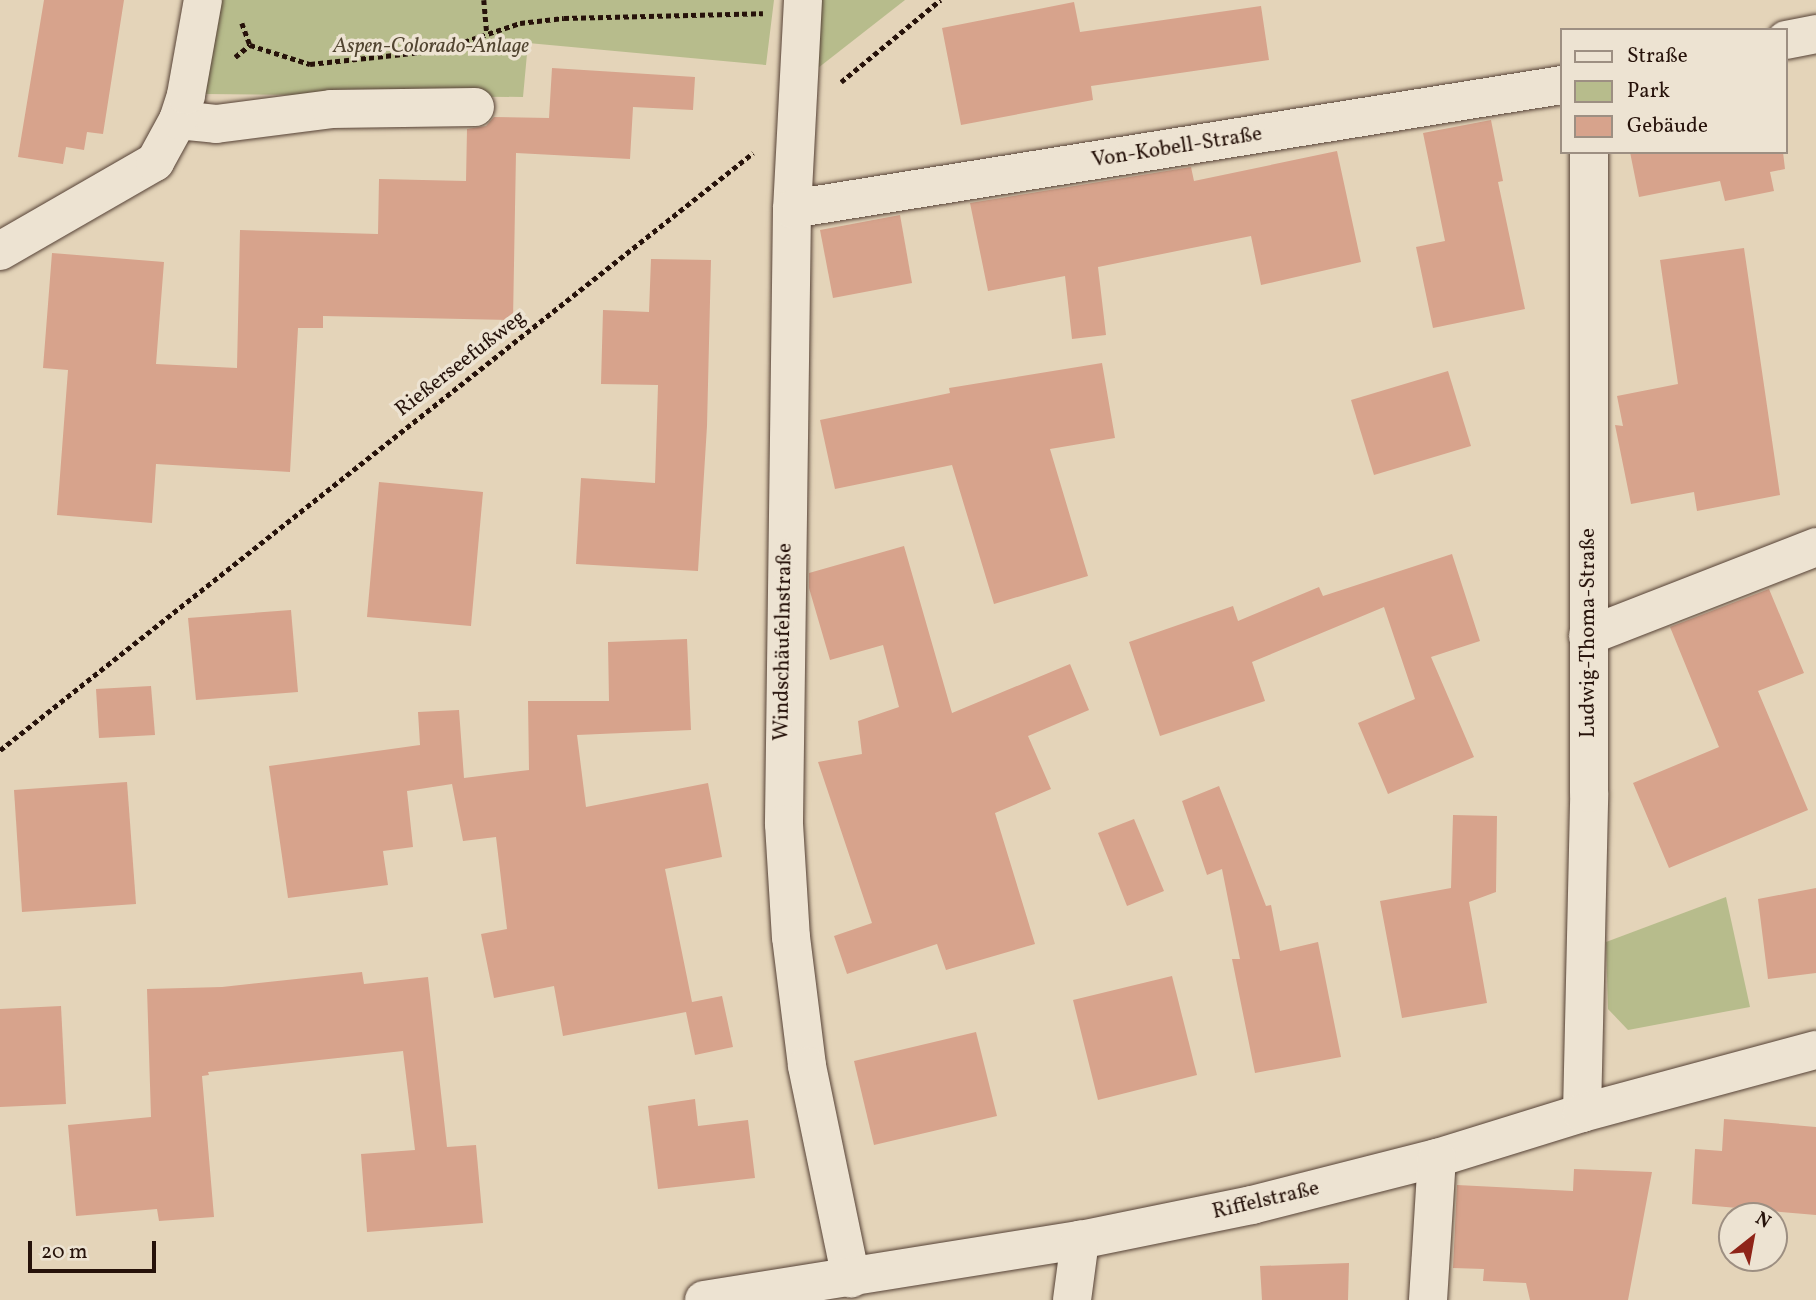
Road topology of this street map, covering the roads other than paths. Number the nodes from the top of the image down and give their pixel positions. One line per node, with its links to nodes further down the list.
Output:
1 (203, 0): 7 (street)
2 (803, 7): 9 (street, Windschäufelnstraße)
3 (1816, 34): 4 (street)
4 (1788, 40)
5 (1560, 85): 9 (street, Von-Kobell-Straße)
6 (475, 107): 7 (street)
7 (182, 108): 10 (street)
8 (1590, 154): 12 (street, Ludwig-Thoma-Straße)
9 (792, 209): 17 (street, Windschäufelnstraße)
10 (0, 251)
11 (1816, 547): 12 (street)
12 (1588, 636): 14 (street, Ludwig-Thoma-Straße)
13 (1816, 1050): 14 (street, Riffelstraße)
14 (1582, 1113): 15 (street, Riffelstraße)
15 (1437, 1158): 16 (street, Riffelstraße); 20 (street)
16 (1080, 1240): 17 (street, Riffelstraße); 19 (street)
17 (851, 1278): 18 (street, Riffelstraße)
18 (704, 1300)
19 (1072, 1300)
20 (1428, 1300)

